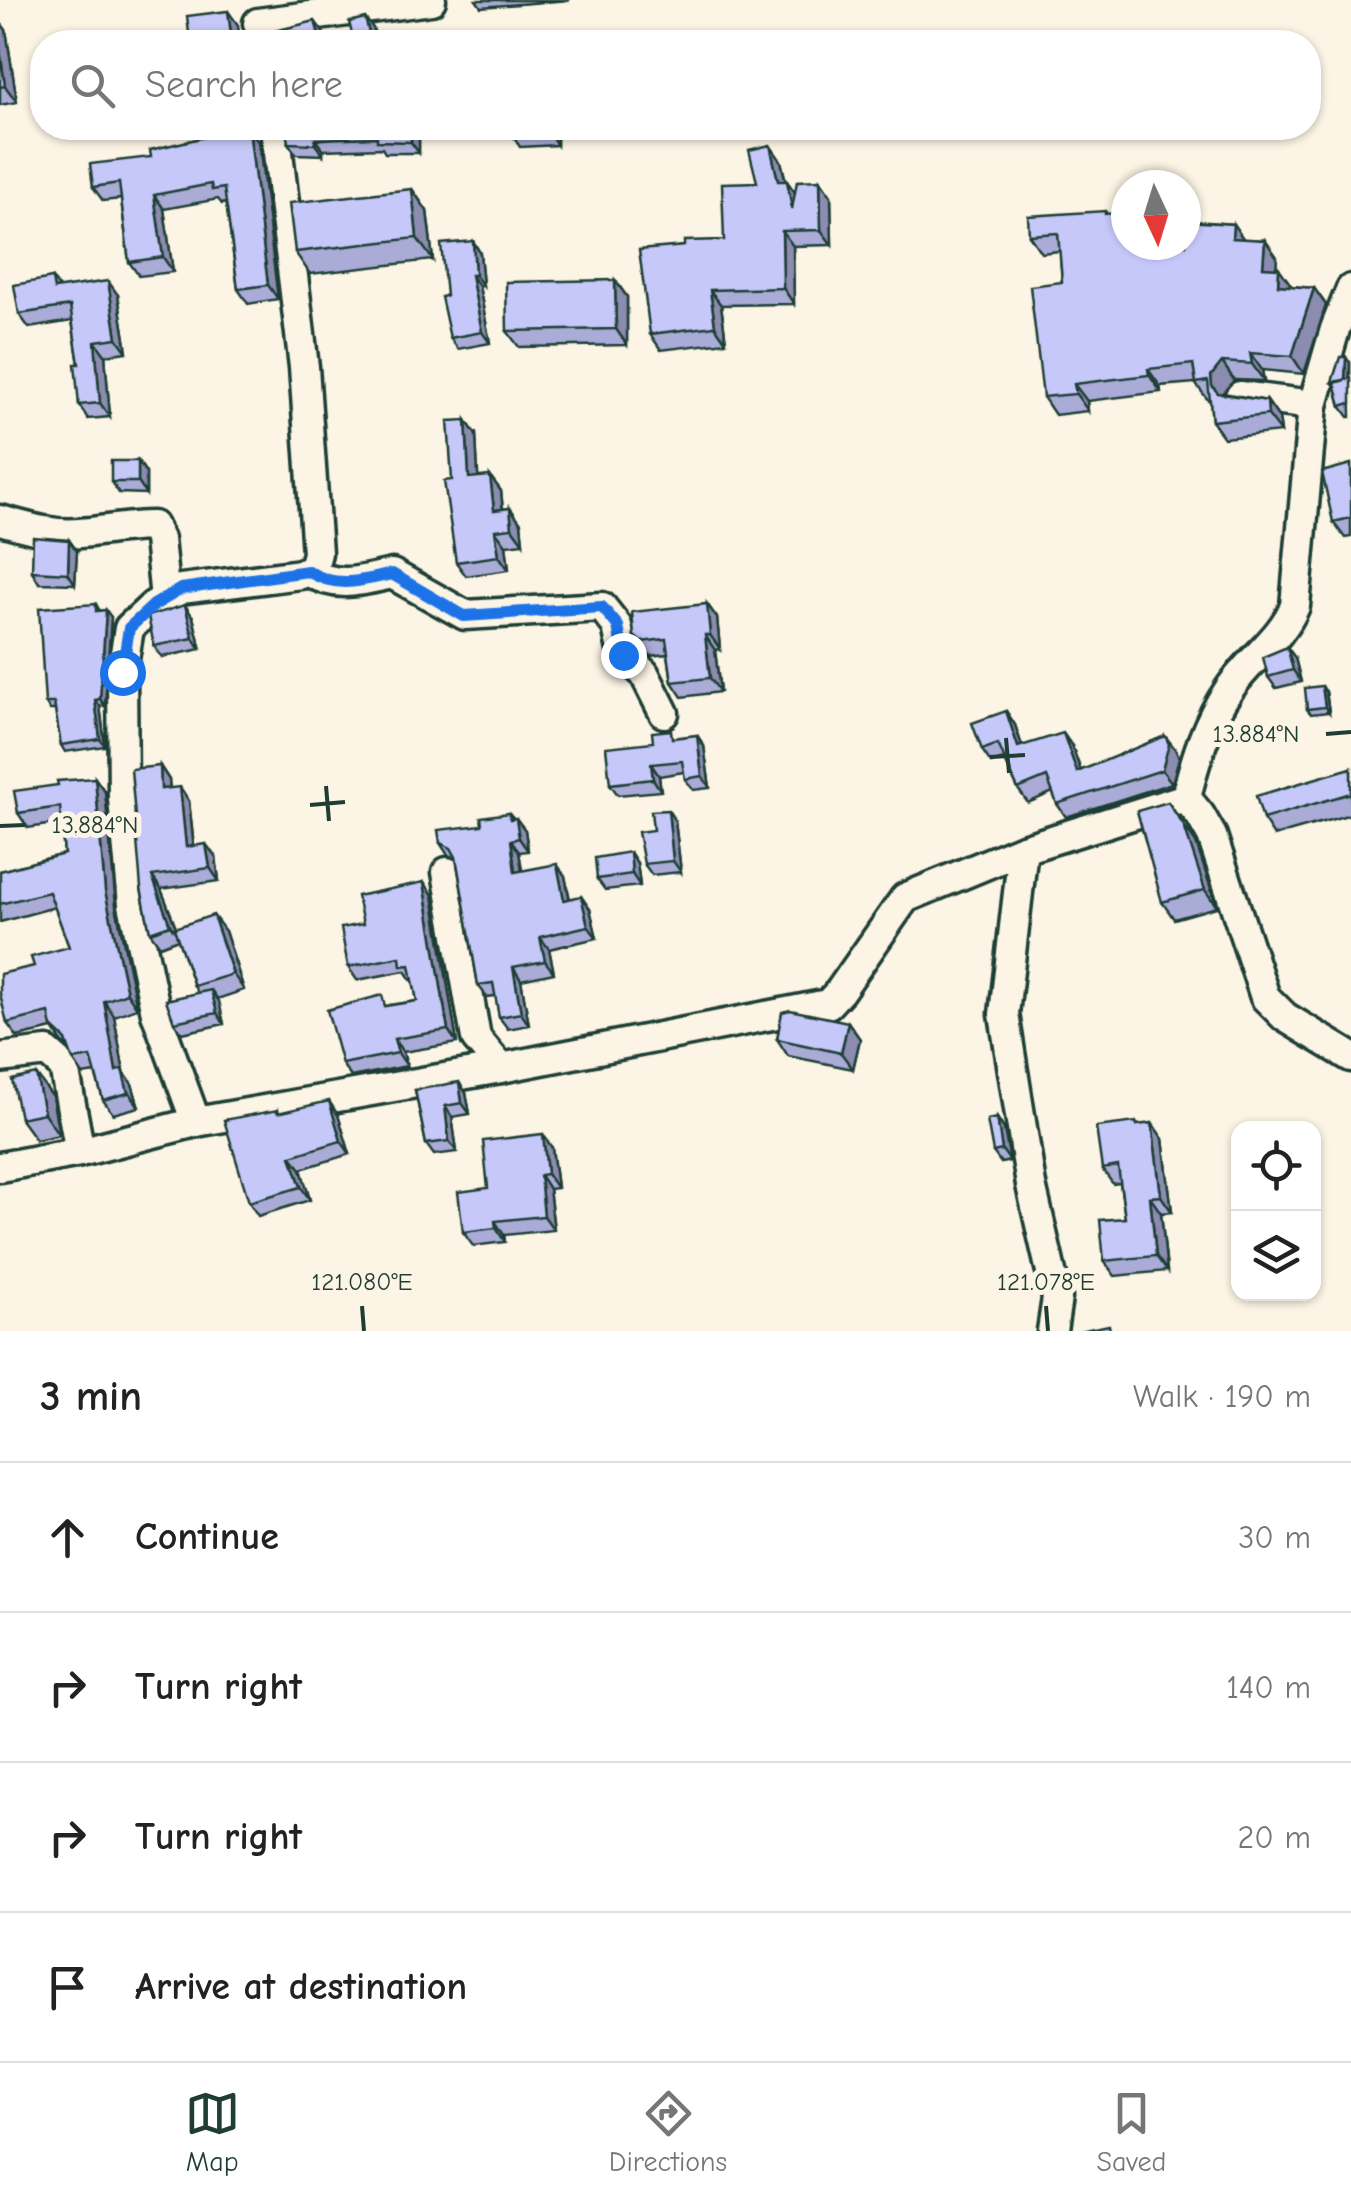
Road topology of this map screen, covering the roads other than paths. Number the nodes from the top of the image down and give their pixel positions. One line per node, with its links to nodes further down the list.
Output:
1 (431, 0): 2 (street)
2 (258, 22)
3 (276, 140): 8 (street)
4 (1351, 289): 6 (street)
5 (1240, 396): 6 (street)
6 (1313, 405): 11 (street)
7 (0, 520): 9 (street)
8 (308, 571): 9 (street); 10 (street)
9 (164, 599): 17 (street)
10 (664, 713)
11 (1186, 798): 12 (street); 14 (street)
12 (1023, 848): 16 (street); 20 (street)
13 (446, 872): 16 (street)
14 (1351, 1057)
15 (0, 1058): 18 (street)
16 (501, 1068): 17 (street)
17 (196, 1122): 18 (street)
18 (80, 1152): 19 (street)
19 (0, 1167)
20 (1052, 1331)

